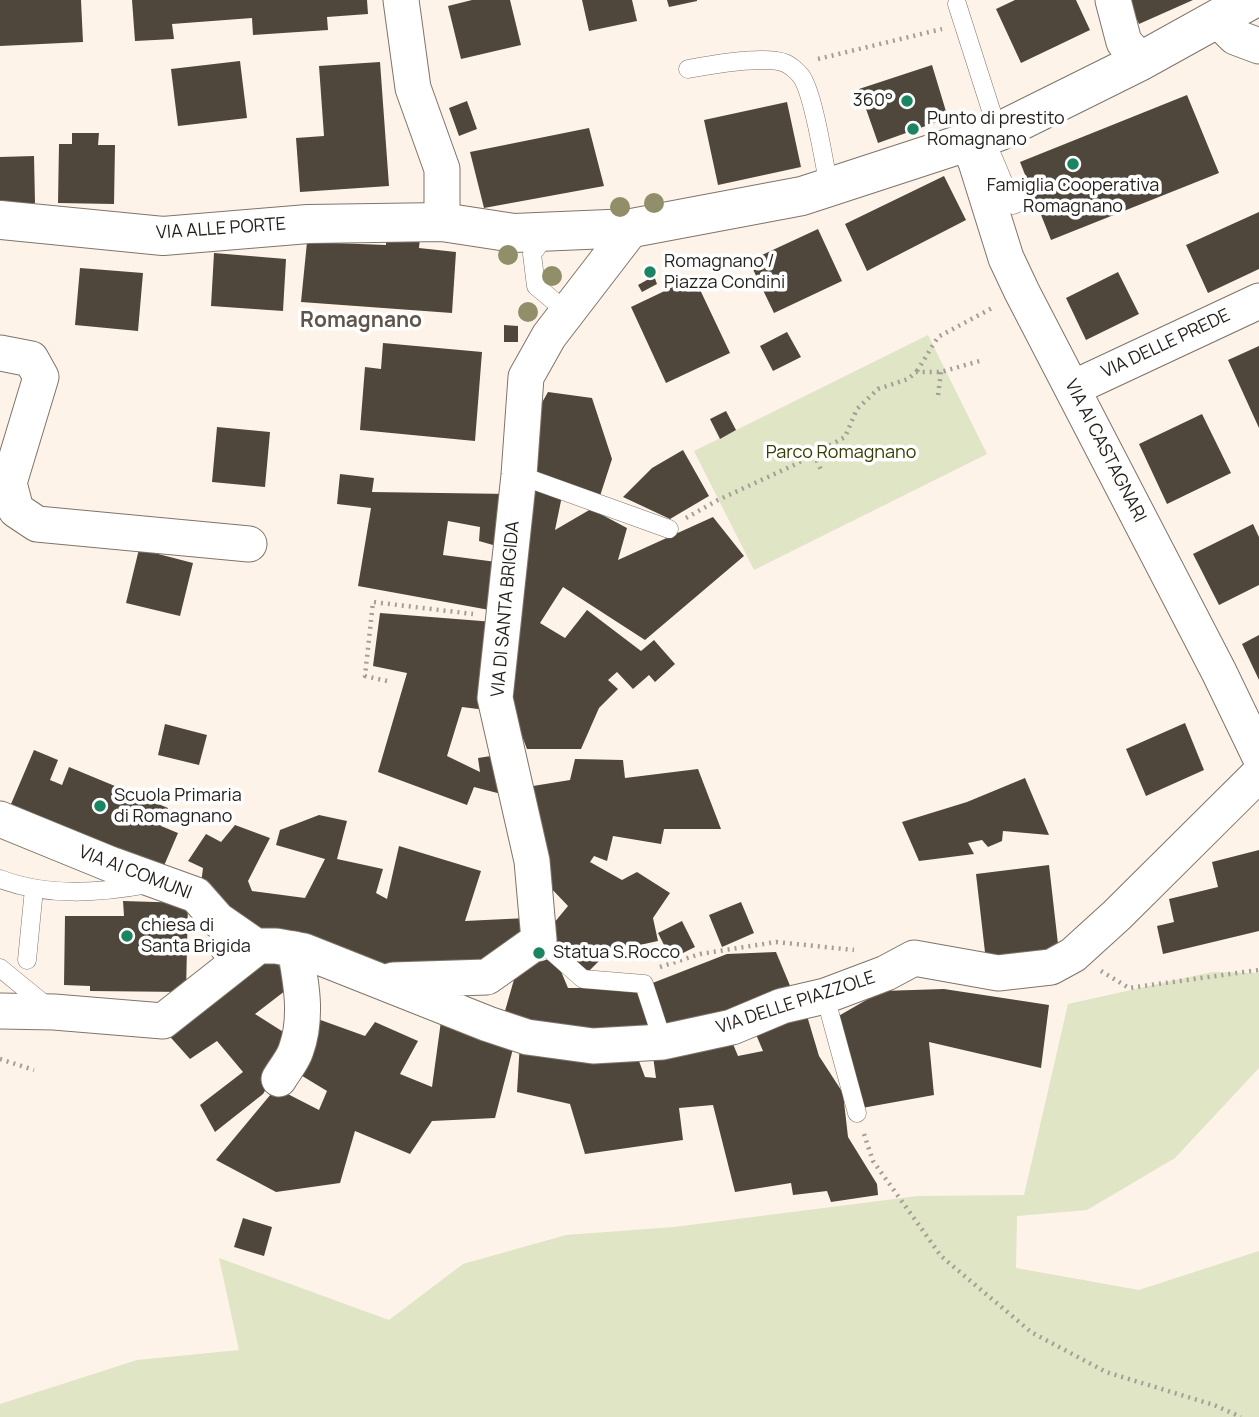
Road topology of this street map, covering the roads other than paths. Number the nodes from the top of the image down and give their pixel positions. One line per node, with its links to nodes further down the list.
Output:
1 (401, 0): 13 (street)
2 (1113, 0): 7 (street)
3 (1251, 0): 5 (street, VIA ALLE PORTE)
4 (957, 4): 9 (lane)
5 (1217, 19): 6 (street); 7 (street, VIA ALLE PORTE)
6 (1259, 46)
7 (1142, 61): 9 (street, VIA ALLE PORTE)
8 (688, 69): 10 (lane)
9 (983, 136): 10 (street, VIA ALLE PORTE); 11 (lane); 19 (street, VIA AI CASTAGNARI)
10 (837, 184): 14 (street, VIA ALLE PORTE)
11 (1025, 200)
12 (0, 220): 13 (street, VIA ALLE PORTE)
13 (442, 222): 15 (street, VIA ALLE PORTE)
14 (632, 228): 15 (street, VIA ALLE PORTE); 17 (street, VIA DI SANTA BRIGIDA)
15 (550, 232): 17 (lane)
16 (1259, 301): 19 (street, VIA DELLE PREDE)
17 (567, 312): 20 (street, VIA DI SANTA BRIGIDA)
18 (0, 353): 22 (street)
19 (1073, 388): 23 (street, VIA AI CASTAGNARI)
20 (519, 475): 21 (lane); 28 (street, VIA DI SANTA BRIGIDA)
21 (669, 528)
22 (249, 544)
23 (1257, 775): 34 (street, VIA DELLE PIAZZOLE)
24 (0, 819): 26 (street, VIA AI COMUNI)
25 (0, 878): 27 (lane)
26 (159, 882): 27 (lane); 29 (street, VIA AI COMUNI)
27 (34, 889): 31 (lane)
28 (539, 940): 33 (street); 37 (lane)
29 (242, 947): 30 (street, VIA DELLE PIAZZOLE); 36 (street)
30 (295, 949): 33 (street, VIA DELLE PIAZZOLE); 38 (street)
31 (27, 960)
32 (0, 968): 36 (lane)
33 (382, 981): 37 (street, VIA DELLE PIAZZOLE)
34 (825, 996): 37 (street, VIA DELLE PIAZZOLE); 39 (lane)
35 (0, 1011): 36 (street)
36 (54, 1012)
37 (663, 1042)
38 (279, 1079)
39 (857, 1113)

